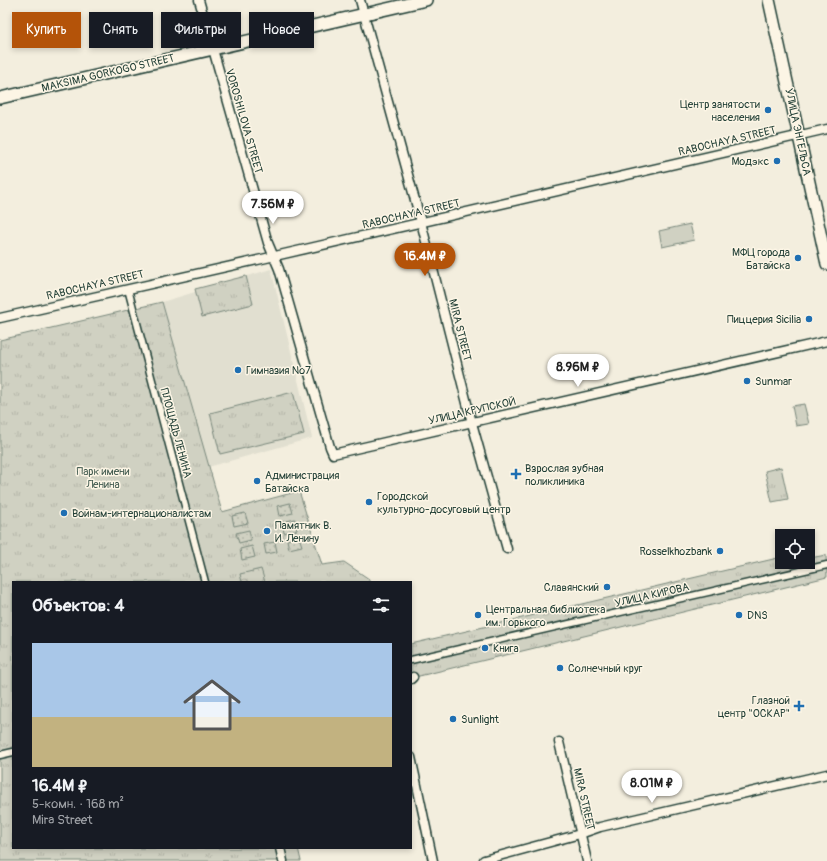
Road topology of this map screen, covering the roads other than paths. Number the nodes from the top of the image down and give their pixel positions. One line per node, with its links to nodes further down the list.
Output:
1 (199, 0): 6 (street, VOROSHILOVA STREET)
2 (360, 0): 5 (street, MIRA STREET)
3 (426, 0): 5 (main road, MAKSIMA GORKOGO STREET)
4 (769, 0): 9 (main road, УЛИЦА ЭНГЕЛЬСА)
5 (364, 14): 6 (main road, MAKSIMA GORKOGO STREET); 10 (street, MIRA STREET)
6 (212, 49): 7 (main road, MAKSIMA GORKOGO STREET); 11 (street, VOROSHILOVA STREET)
7 (0, 98)
8 (827, 129): 9 (street, RABOCHAYA STREET)
9 (799, 135): 10 (street, RABOCHAYA STREET); 12 (main road, УЛИЦА ЭНГЕЛЬСА)
10 (421, 222): 11 (street, RABOCHAYA STREET); 16 (street, MIRA STREET)
11 (274, 256): 13 (street, RABOCHAYA STREET); 17 (street, VOROSHILOVA STREET)
12 (827, 264)
13 (128, 289): 14 (street, RABOCHAYA STREET); 20 (street, ПЛОЩАДЬ ЛЕНИНА)
14 (0, 318)
15 (827, 341): 16 (street, УЛИЦА КРУПСКОЙ)
16 (472, 423): 17 (street, УЛИЦА КРУПСКОЙ); 18 (street, MIRA STREET)
17 (333, 454)
18 (506, 549)
19 (827, 565): 21 (street, УЛИЦА КИРОВА)
20 (205, 581)
21 (412, 660)
22 (559, 742): 27 (street, MIRA STREET)
23 (12, 752): 24 (street)
24 (0, 755)
25 (412, 762): 31 (street)
26 (827, 774): 27 (street)
27 (580, 834): 29 (street); 32 (street, MIRA STREET)
28 (280, 849): 30 (street)
29 (484, 860)
30 (283, 861)
31 (433, 861)
32 (587, 861)

